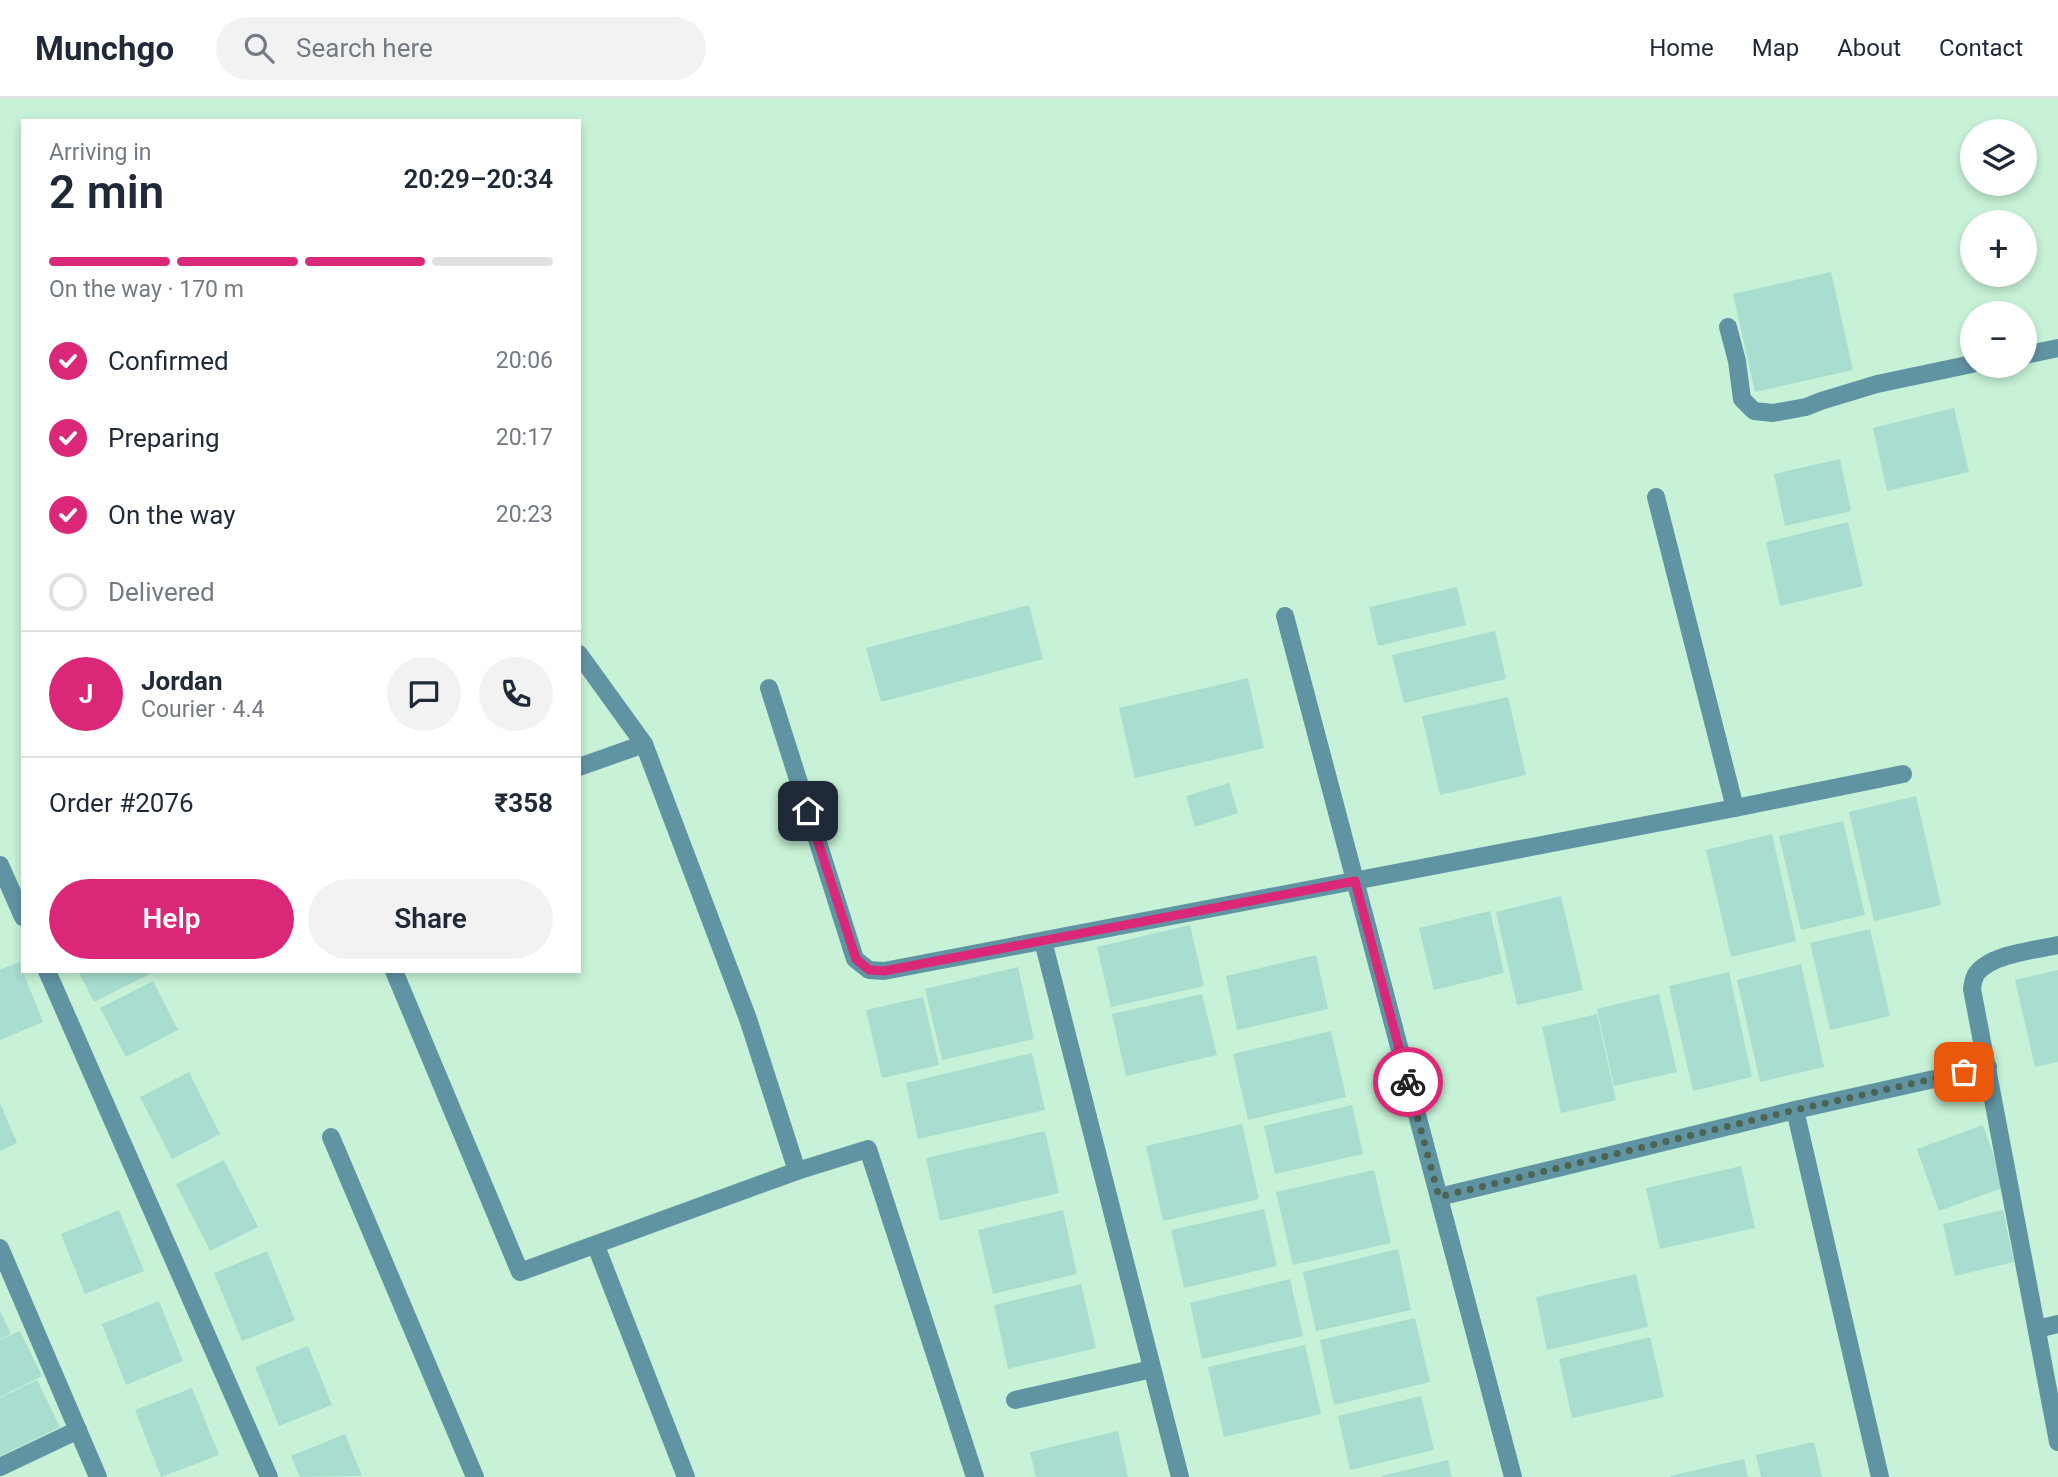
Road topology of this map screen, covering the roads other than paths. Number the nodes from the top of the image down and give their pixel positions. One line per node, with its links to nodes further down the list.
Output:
1 (1728, 327): 4 (street)
2 (2058, 348): 3 (street)
3 (2037, 352)
4 (1960, 367)
5 (1656, 497): 12 (street)
6 (1285, 616): 14 (street)
7 (581, 657): 9 (street)
8 (769, 688): 16 (street)
9 (644, 744): 10 (street); 23 (street)
10 (581, 766)
11 (1903, 774): 12 (street)
12 (1735, 808): 14 (street)
13 (0, 865): 15 (street)
14 (1355, 881): 16 (street); 24 (street)
15 (21, 912)
16 (1043, 941): 29 (street)
17 (2058, 945): 20 (street)
18 (48, 973): 35 (street)
19 (395, 973): 25 (street)
20 (1988, 1067): 21 (street); 28 (street)
21 (1795, 1110): 24 (street); 41 (street)
22 (331, 1137): 36 (street)
23 (797, 1171): 25 (street); 38 (street)
24 (1439, 1197): 40 (street)
25 (596, 1246): 37 (street)
26 (0, 1248): 31 (street)
27 (2058, 1324): 28 (street)
28 (2038, 1329): 32 (street)
29 (1152, 1368): 30 (street); 39 (street)
30 (1015, 1399)
31 (78, 1430): 33 (street); 34 (street)
32 (2058, 1442)
33 (0, 1467)
34 (98, 1477)
35 (269, 1477)
36 (475, 1477)
37 (686, 1477)
38 (975, 1477)
39 (1180, 1477)
40 (1513, 1477)
41 (1880, 1477)

